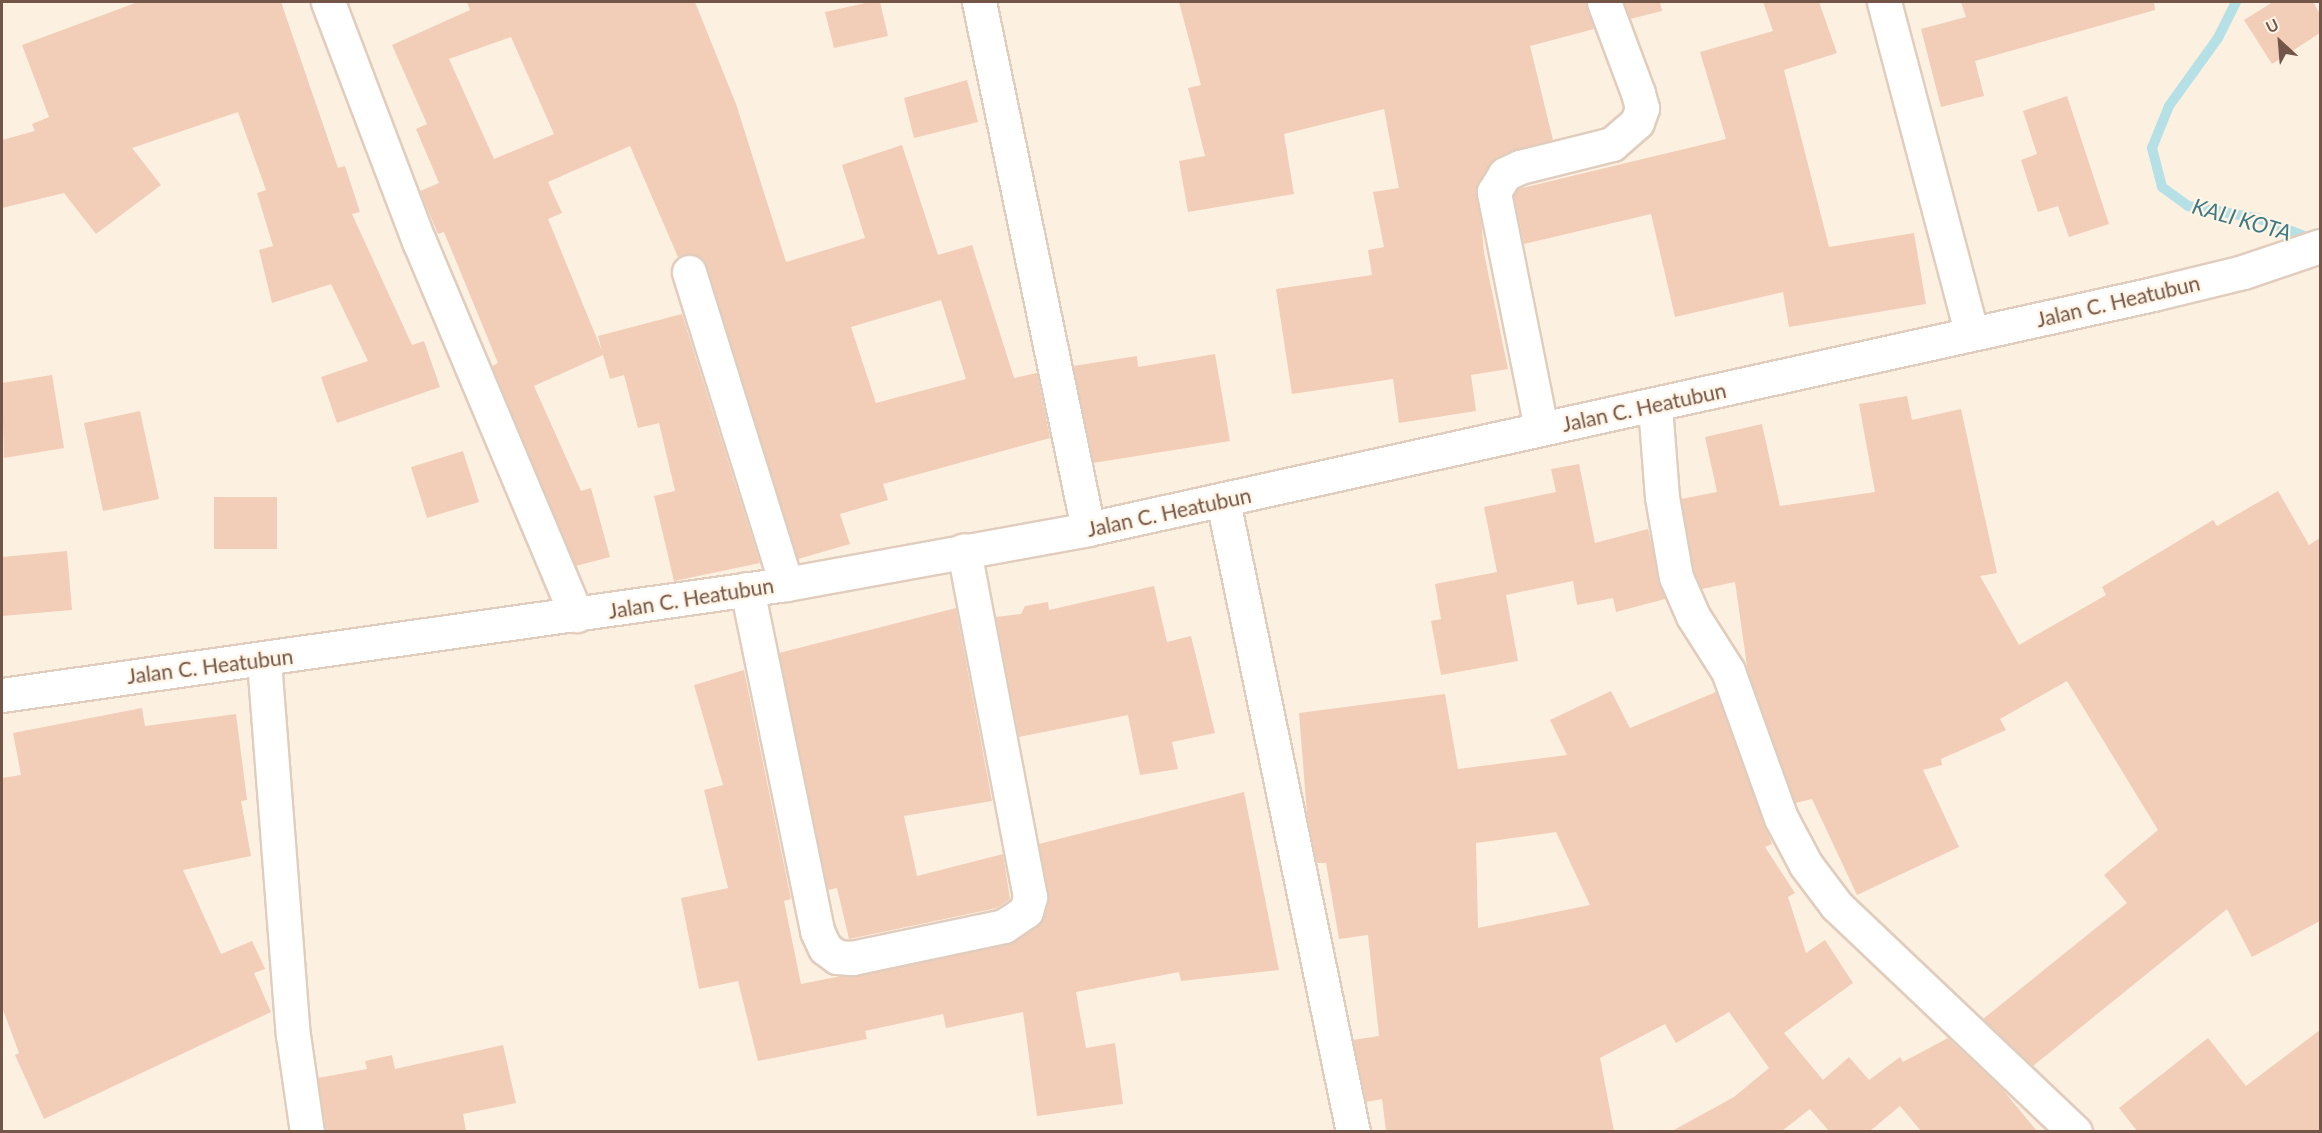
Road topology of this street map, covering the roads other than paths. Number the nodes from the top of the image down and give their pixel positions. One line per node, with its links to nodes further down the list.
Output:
1 (328, 2): 15 (street)
2 (979, 2): 11 (street)
3 (1604, 2): 9 (street)
4 (1884, 2): 7 (street)
5 (2320, 246): 7 (street, Jalan C. Heatubun)
6 (689, 272): 13 (street)
7 (1972, 334): 8 (street, Jalan C. Heatubun)
8 (1655, 406): 9 (street, Jalan C. Heatubun); 20 (street)
9 (1541, 428): 10 (street, Jalan C. Heatubun)
10 (1223, 501): 11 (street, Jalan C. Heatubun); 19 (street)
11 (1088, 529): 12 (street, Jalan C. Heatubun)
12 (964, 550): 13 (street, Jalan C. Heatubun); 14 (street)
13 (786, 584): 14 (street, Jalan C. Heatubun)
14 (747, 589): 15 (street, Jalan C. Heatubun)
15 (576, 615): 16 (street, Jalan C. Heatubun)
16 (264, 661): 17 (street, Jalan C. Heatubun); 18 (street)
17 (2, 695)
18 (307, 1131)
19 (1353, 1131)
20 (2074, 1131)

